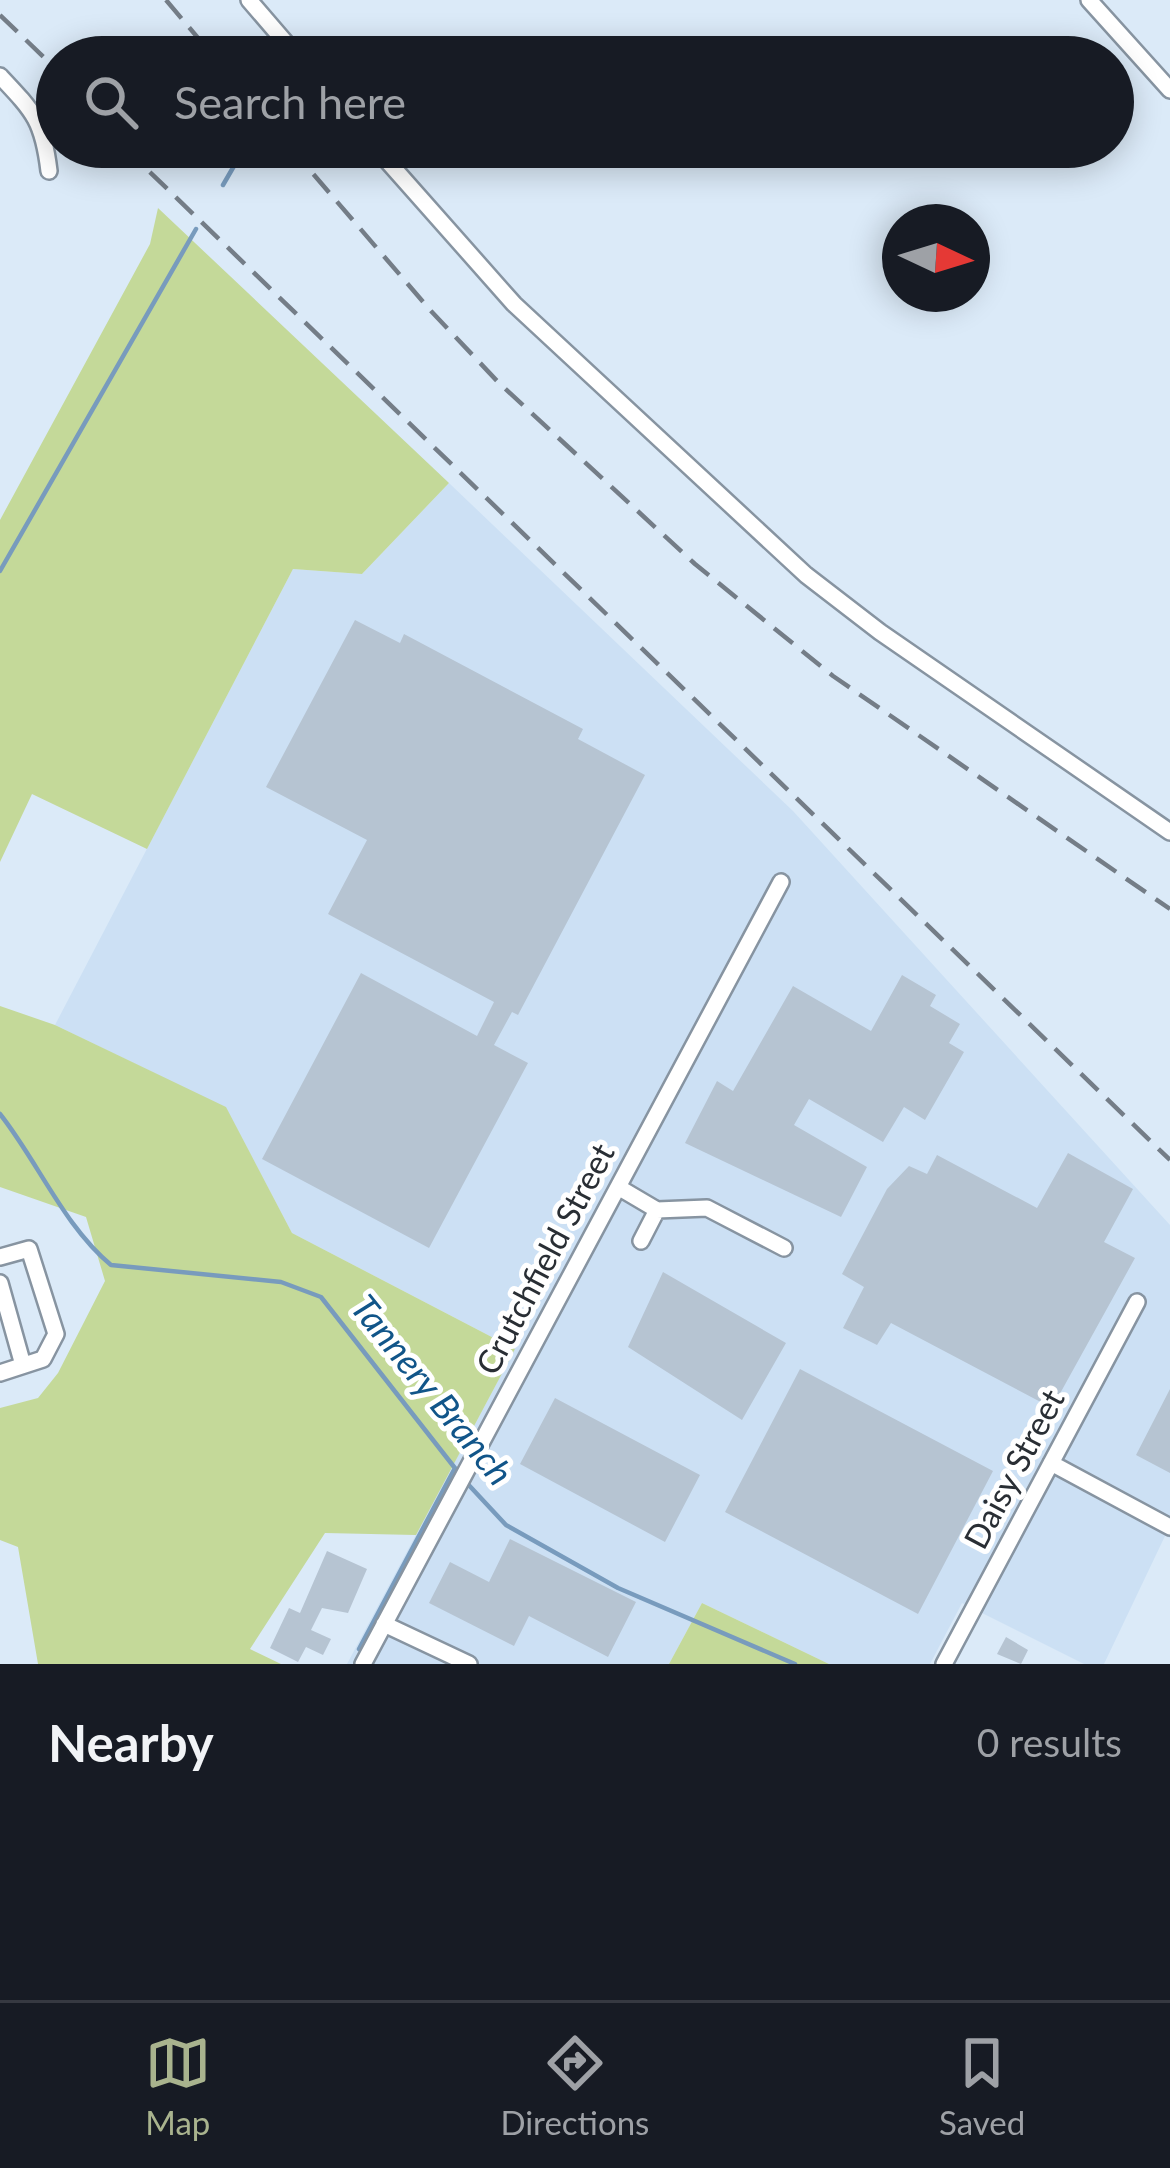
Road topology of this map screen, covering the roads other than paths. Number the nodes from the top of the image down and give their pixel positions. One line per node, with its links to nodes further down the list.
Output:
1 (249, 0): 3 (street)
2 (1089, 0): 4 (street)
3 (280, 36)
4 (1121, 36)
5 (1134, 50): 7 (street)
6 (0, 76): 8 (street)
7 (1170, 90)
8 (36, 117)
9 (50, 168): 11 (street)
10 (394, 168): 12 (street)
11 (50, 171)
12 (1170, 832)
13 (781, 881): 14 (street, Crutchfield Street)
14 (618, 1186): 15 (street); 25 (street, Crutchfield Street)
15 (658, 1210): 16 (street); 17 (street)
16 (641, 1240)
17 (784, 1248)
18 (0, 1257): 21 (street)
19 (0, 1282): 21 (street)
20 (1137, 1302): 23 (street, Daisy Street)
21 (23, 1365): 22 (street)
22 (0, 1373)
23 (1051, 1463): 24 (street); 28 (street, Daisy Street)
24 (1170, 1527)
25 (384, 1624): 26 (street, Crutchfield Street); 27 (street)
26 (363, 1664)
27 (470, 1664)
28 (944, 1664)

